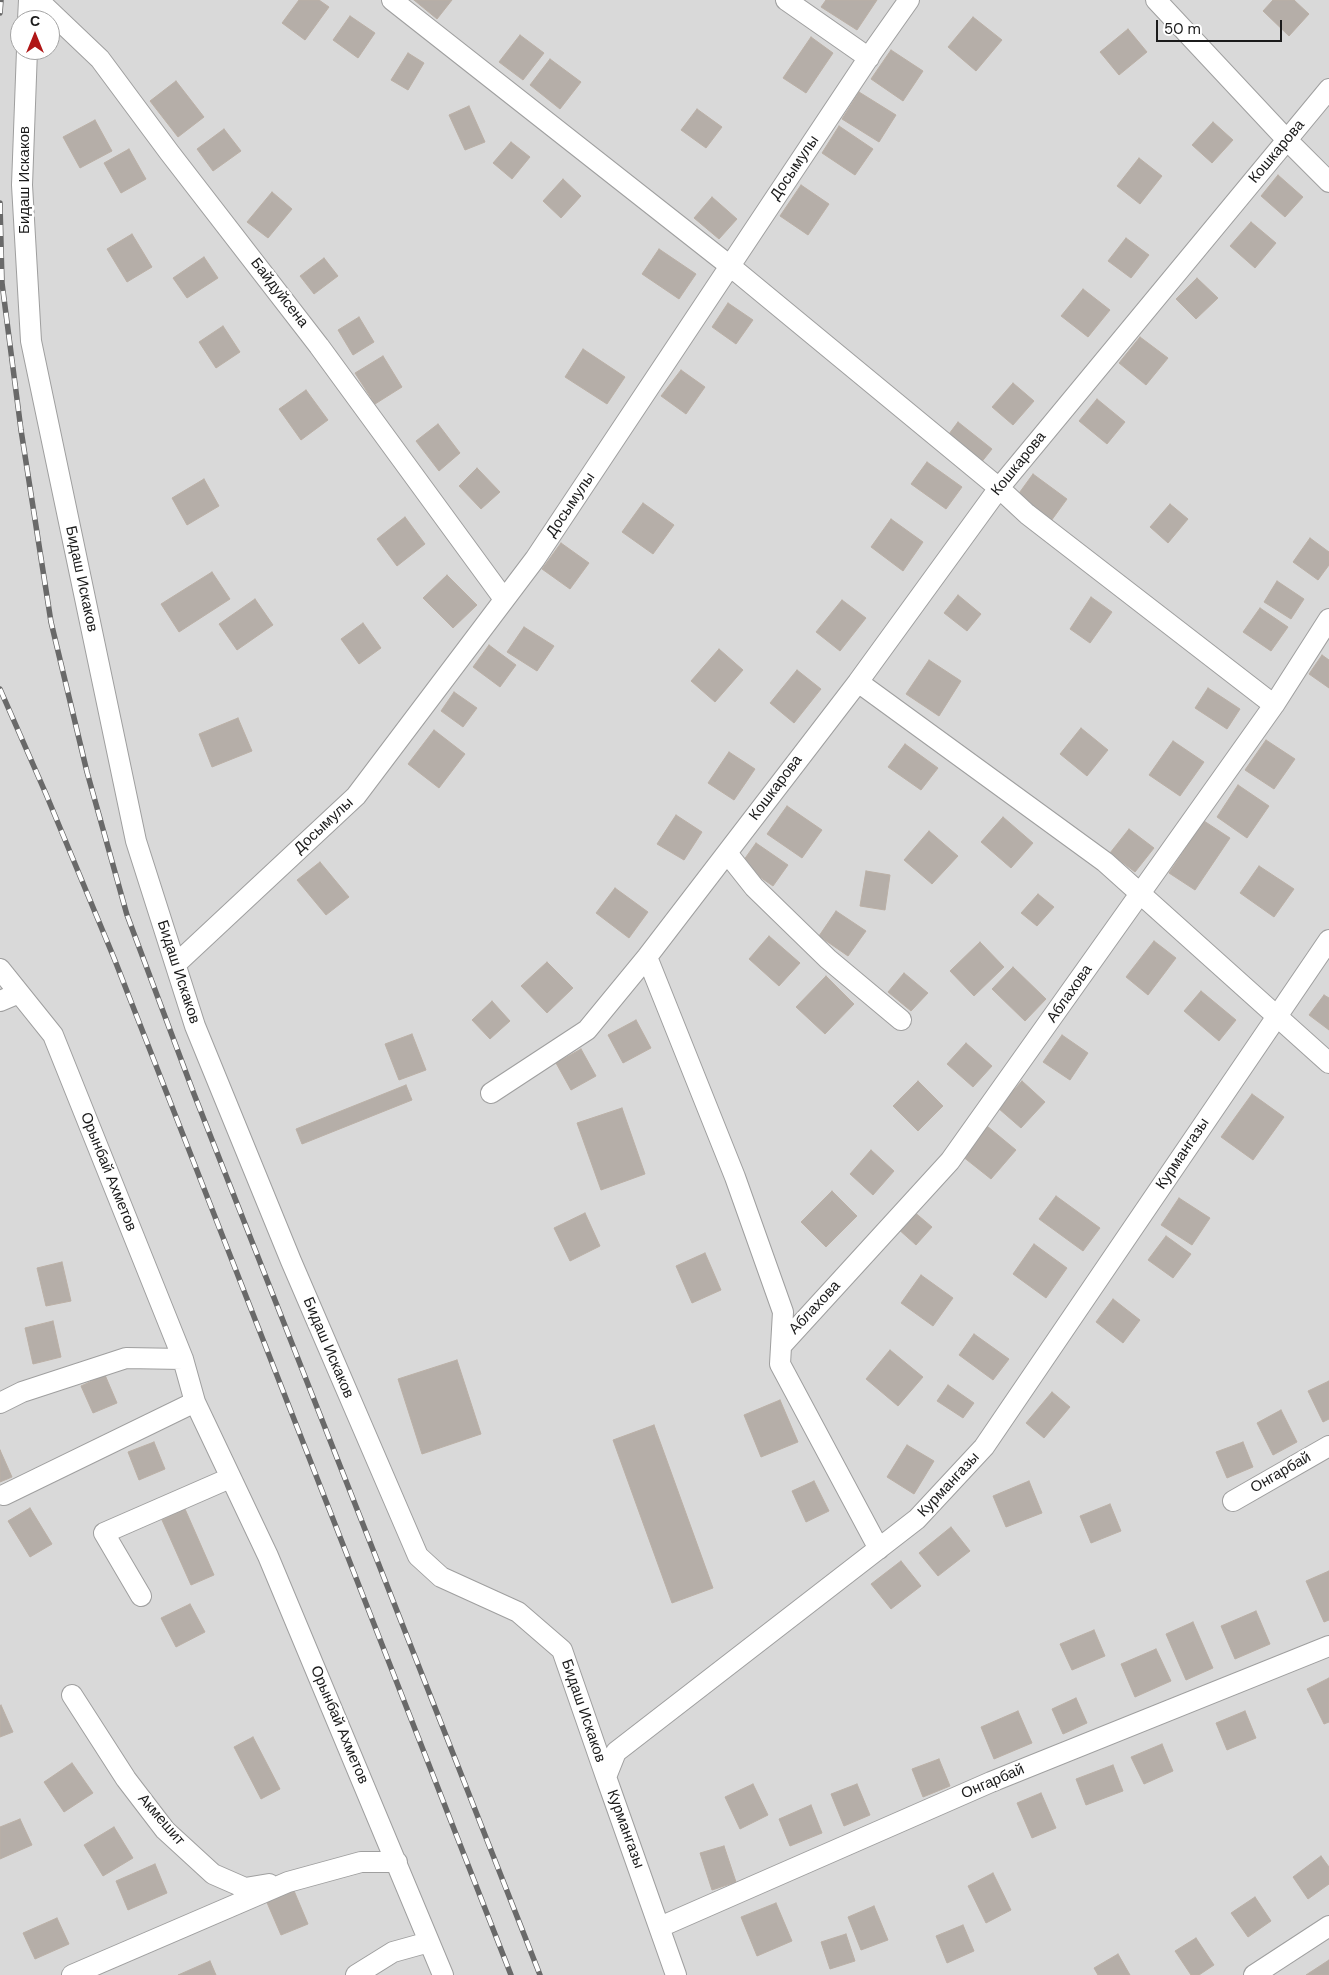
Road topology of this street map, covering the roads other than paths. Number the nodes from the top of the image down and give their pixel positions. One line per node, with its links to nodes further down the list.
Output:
1 (38, 0): 13 (street, Байдуйсена)
2 (392, 0): 11 (street)
3 (786, 0): 6 (street)
4 (909, 0): 6 (street, Досымулы)
5 (1156, 0): 9 (street)
6 (868, 58): 11 (street, Досымулы)
7 (27, 60): 21 (street, Бидаш Искаков)
8 (1329, 90): 9 (street, Кошкарова)
9 (1287, 140): 10 (street); 12 (street, Кошкарова)
10 (1329, 182)
11 (730, 266): 12 (street); 13 (street, Досымулы)
12 (999, 488): 15 (street, Кошкарова); 16 (street)
13 (504, 599): 21 (street, Досымулы)
14 (1329, 619): 16 (street, Аблахова)
15 (858, 682): 17 (street, Кошкарова); 18 (street)
16 (1274, 705): 18 (street, Аблахова)
17 (727, 853): 20 (street, Кошкарова); 26 (street)
18 (1141, 894): 25 (street); 29 (street, Аблахова)
19 (1329, 940): 25 (street, Курмангазы)
20 (647, 957): 28 (street, Кошкарова); 29 (street)
21 (176, 964): 41 (street, Бидаш Искаков)
22 (0, 969): 23 (street, Орынбай Ахметов)
23 (19, 993): 24 (street); 30 (street, Орынбай Ахметов)
24 (0, 1001)
25 (1277, 1016): 27 (street); 37 (street, Курмангазы)
26 (901, 1020)
27 (1329, 1063)
28 (491, 1093)
29 (781, 1346): 37 (street)
30 (183, 1359): 31 (street, Орынбай Ахметов); 32 (street)
31 (194, 1402): 34 (street, Орынбай Ахметов); 35 (street)
32 (0, 1403)
33 (1329, 1446): 36 (street, Онгарбай)
34 (230, 1478): 38 (street); 42 (street, Орынбай Ахметов)
35 (4, 1495)
36 (1233, 1501)
37 (879, 1549): 41 (street, Курмангазы)
38 (140, 1596)
39 (1329, 1646): 45 (street, Онгарбай)
40 (72, 1695): 43 (street, Акмешит)
41 (606, 1777): 45 (street, Курмангазы)
42 (397, 1862): 43 (street, Акмешит); 46 (street, Орынбай Ахметов)
43 (288, 1882): 47 (street, Акмешит)
44 (1329, 1926): 51 (street)
45 (660, 1927): 50 (street, Курмангазы)
46 (429, 1942): 48 (street); 49 (street, Орынбай Ахметов)
47 (72, 1975)
48 (356, 1975)
49 (443, 1975)
50 (676, 1975)
51 (1254, 1975)

